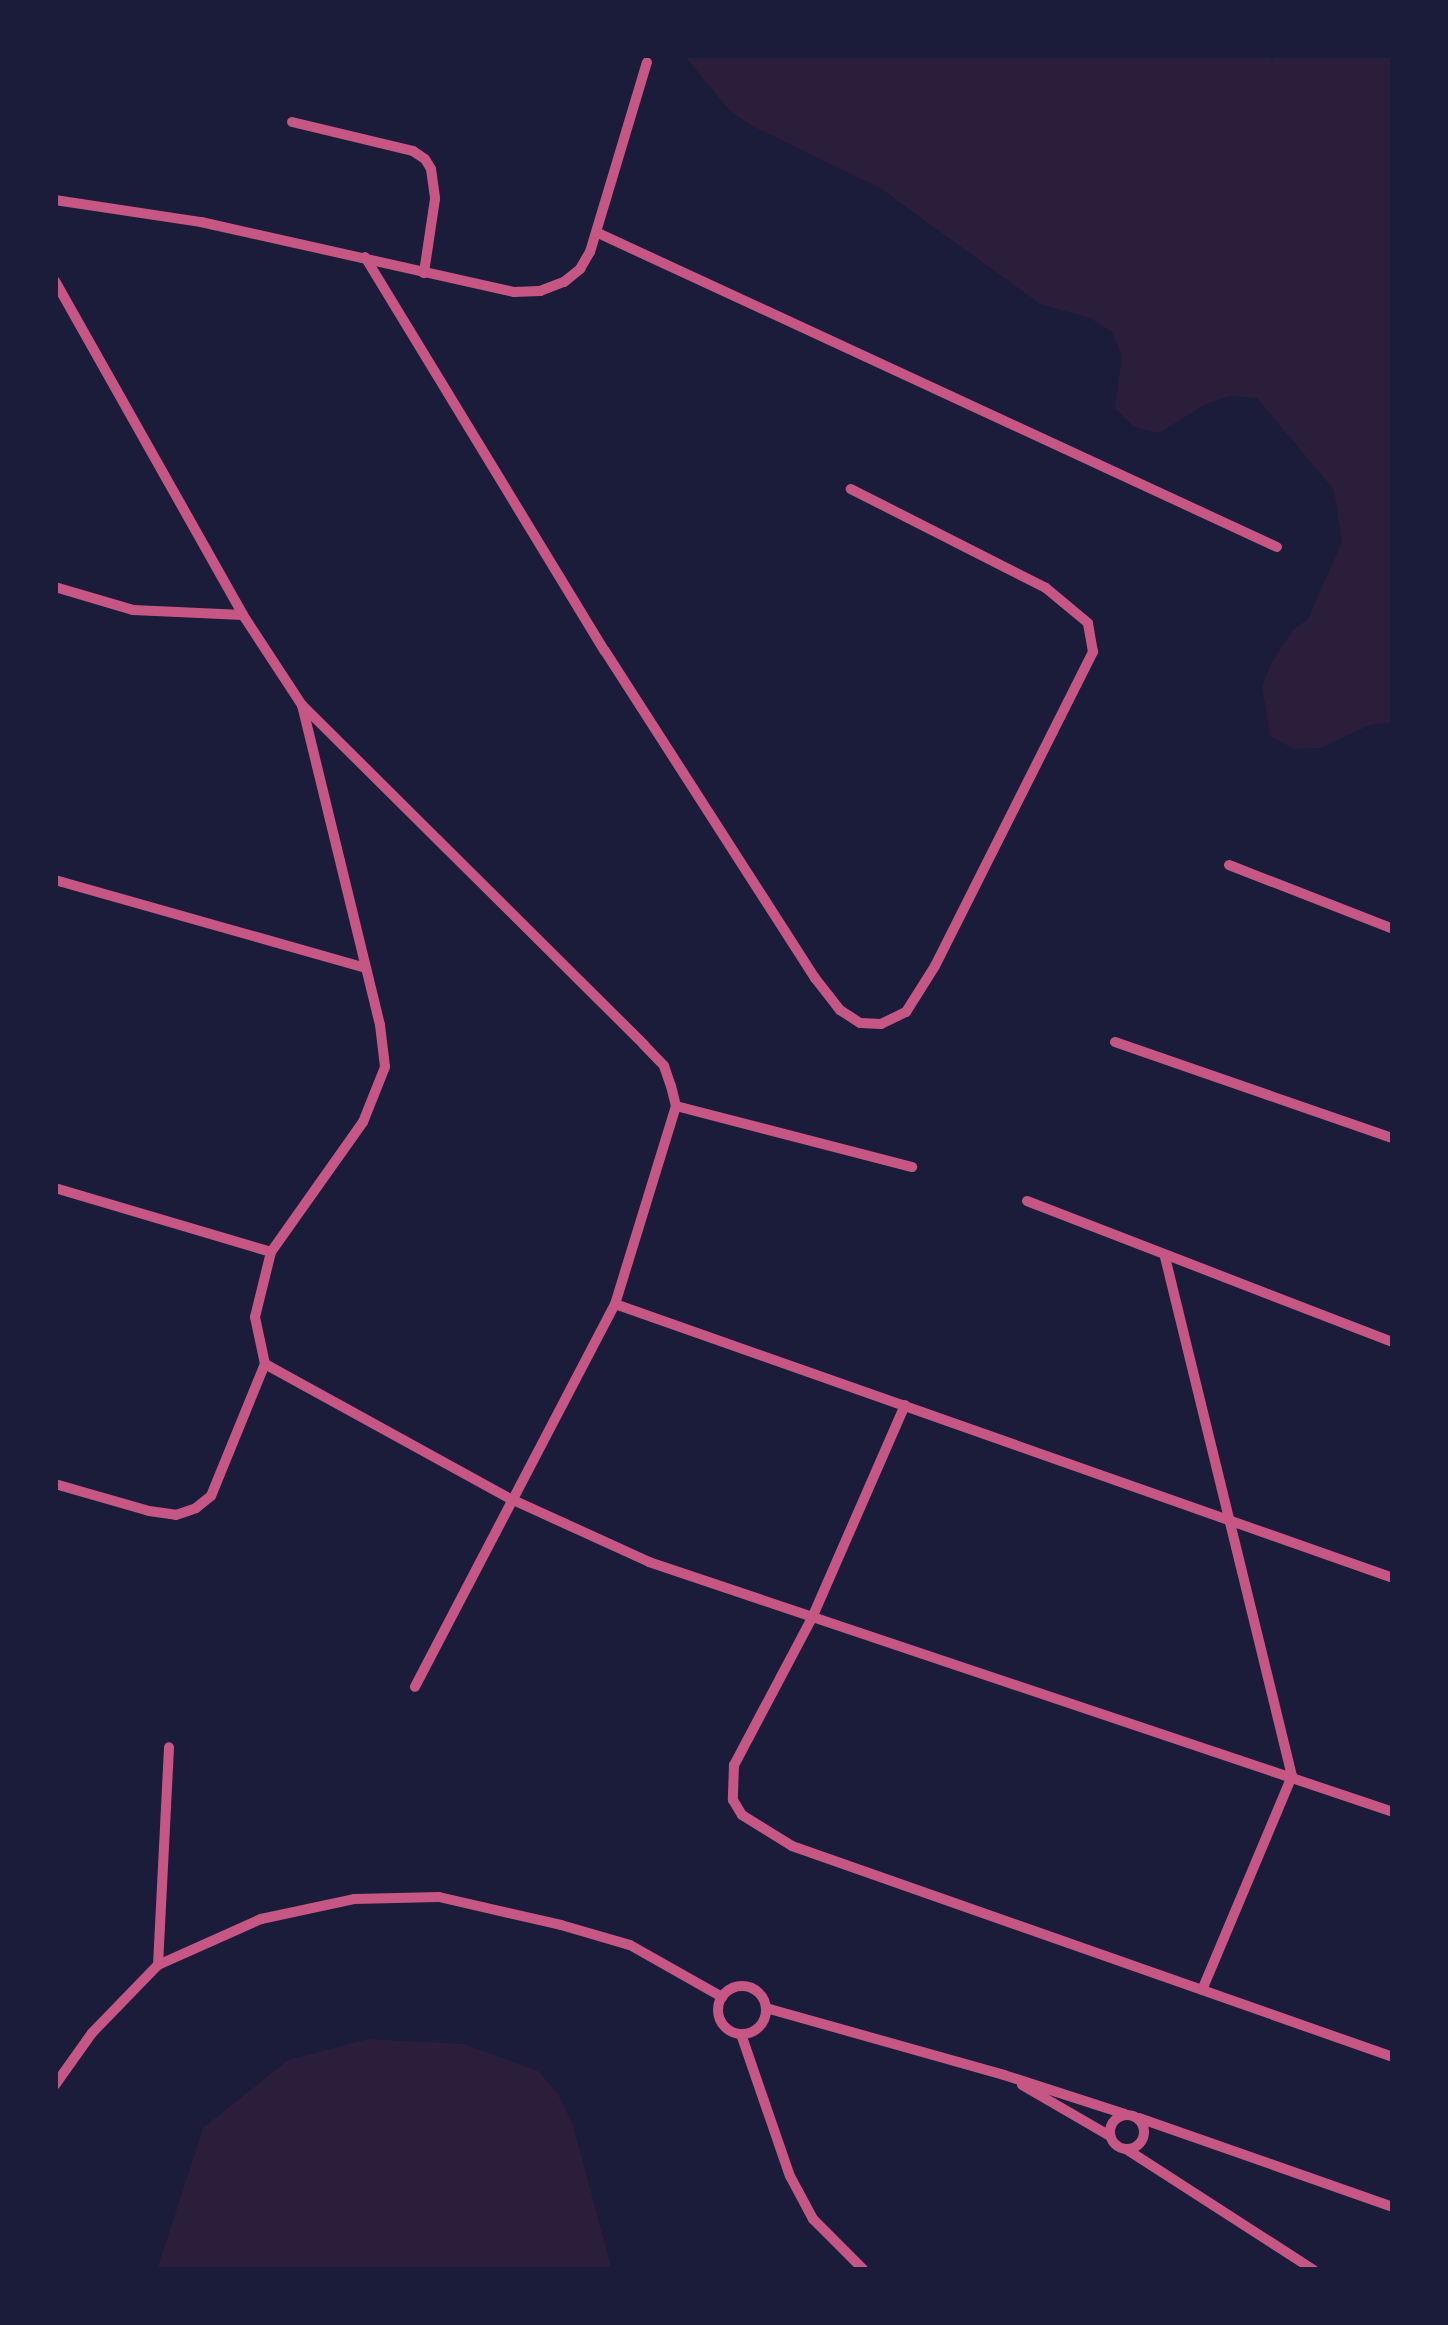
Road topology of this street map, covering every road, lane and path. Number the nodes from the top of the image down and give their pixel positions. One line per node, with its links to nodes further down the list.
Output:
1 (647, 62): 4 (street)
2 (292, 122): 6 (street)
3 (55, 200): 5 (street)
4 (598, 233): 6 (street); 9 (street)
5 (365, 258): 6 (street); 8 (street)
6 (424, 273)
7 (55, 281): 11 (street)
8 (851, 489)
9 (1277, 547)
10 (55, 587): 11 (street)
11 (243, 615): 12 (street)
12 (302, 705): 16 (street); 18 (street)
13 (1229, 865): 15 (street)
14 (55, 880): 16 (street)
15 (1393, 928)
16 (366, 968): 23 (street)
17 (1114, 1042): 19 (street)
18 (676, 1106): 20 (street); 25 (street)
19 (1393, 1138)
20 (912, 1167)
21 (55, 1188): 23 (street)
22 (1027, 1201): 24 (street)
23 (272, 1252): 27 (street)
24 (1165, 1258): 26 (street); 31 (street)
25 (614, 1304): 28 (street); 30 (street)
26 (1393, 1342)
27 (265, 1364): 29 (street); 30 (street)
28 (905, 1404): 31 (street); 33 (street)
29 (55, 1484)
30 (511, 1499): 33 (street); 34 (street)
31 (1231, 1520): 32 (street); 36 (street)
32 (1393, 1578)
33 (813, 1616): 36 (street); 39 (street)
34 (415, 1687)
35 (169, 1747): 38 (street)
36 (1292, 1776): 37 (street); 39 (street)
37 (1393, 1812)
38 (158, 1965): 40 (street); 45 (street)
39 (1202, 1990): 43 (street)
40 (722, 1997): 41 (street); 42 (street)
41 (766, 2008): 42 (street); 44 (street)
42 (741, 2034): 51 (street)
43 (1393, 2057)
44 (1004, 2074): 46 (street); 48 (street)
45 (55, 2085)
46 (1125, 2114): 47 (street); 48 (street)
47 (1139, 2118): 49 (street); 50 (street)
48 (1110, 2136): 49 (street)
49 (1126, 2149): 52 (street)
50 (1393, 2207)
51 (864, 2270)
52 (1314, 2270)

